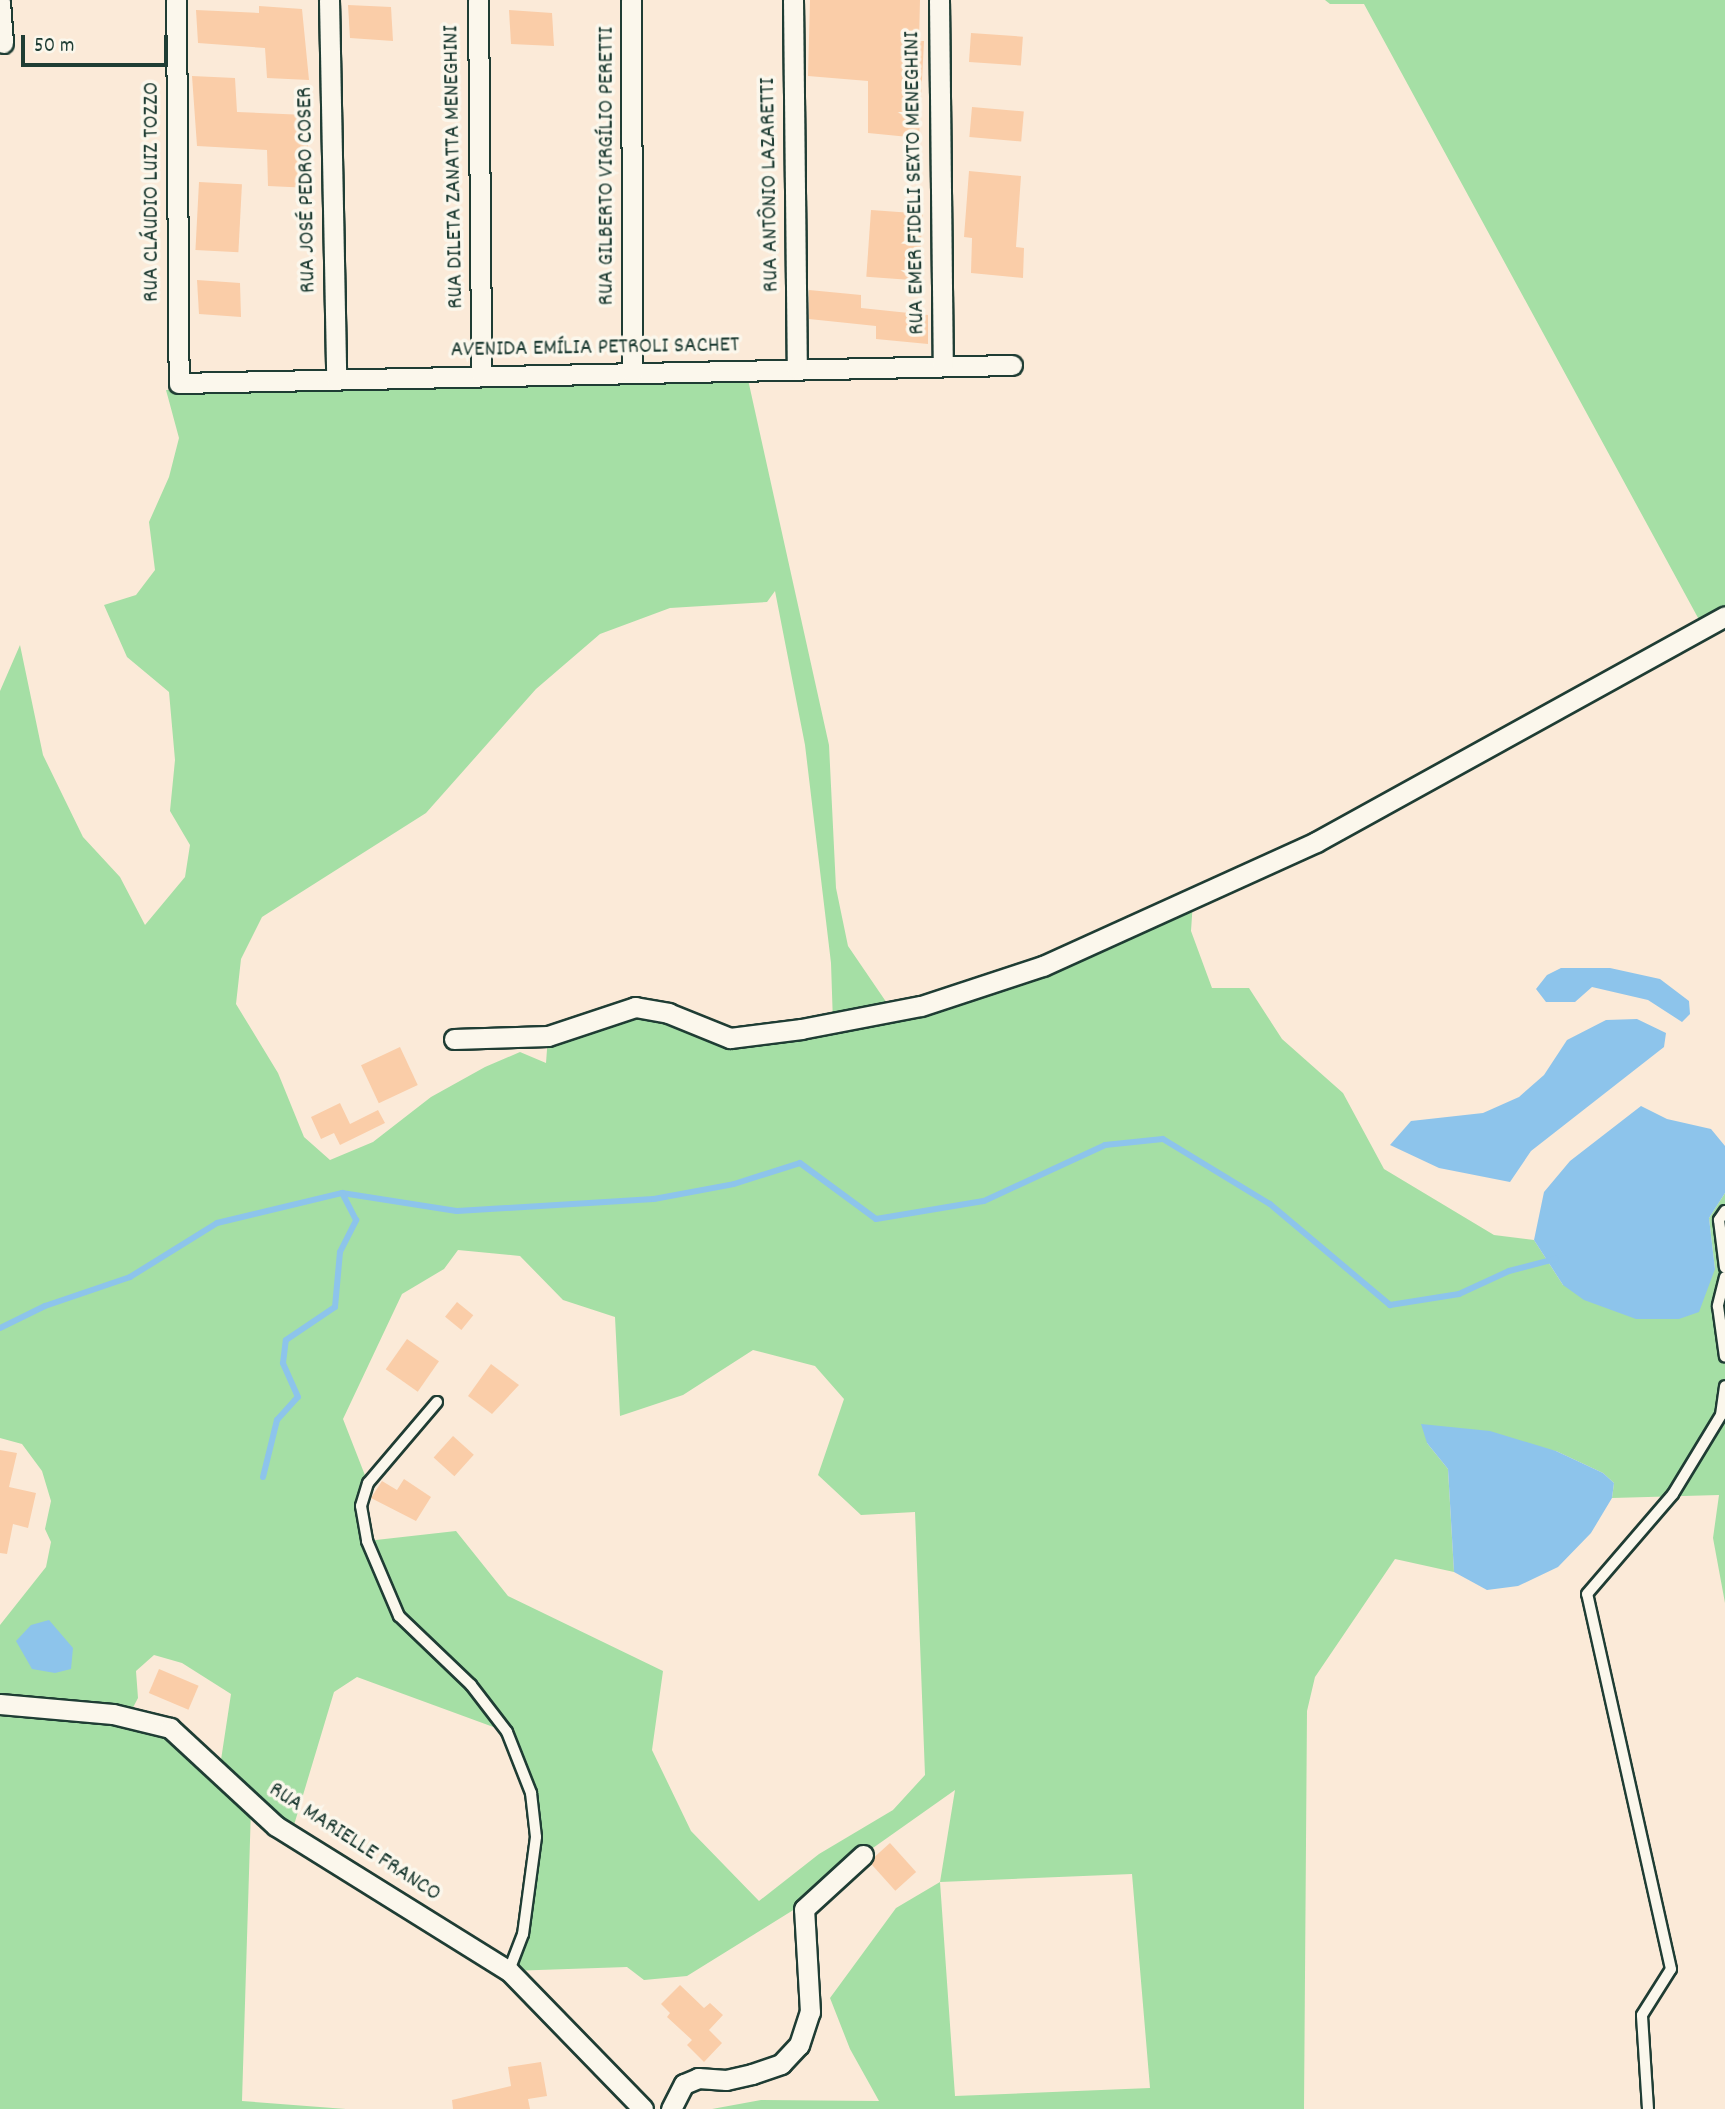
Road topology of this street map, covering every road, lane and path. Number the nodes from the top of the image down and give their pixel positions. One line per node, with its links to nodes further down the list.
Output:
1 (176, 0): 15 (street, RUA CLÁUDIO LUIZ TOZZO)
2 (329, 0): 14 (street, RUA JOSÉ PEDRO COSER)
3 (478, 0): 13 (street, RUA DILETA ZANATTA MENEGHINI)
4 (631, 0): 12 (street, RUA GILBERTO VIRGÍLIO PERETTI)
5 (793, 0): 11 (street, RUA ANTÔNIO LAZARETTI)
6 (939, 0): 10 (street, RUA EMER FIDELI SEXTO MENEGHINI)
7 (0, 2): 8 (street)
8 (3, 43)
9 (1012, 365): 10 (street, AVENIDA EMÍLIA PETROLI SACHET)
10 (943, 366): 11 (street, AVENIDA EMÍLIA PETROLI SACHET)
11 (797, 369): 12 (street, AVENIDA EMÍLIA PETROLI SACHET)
12 (632, 373): 13 (street, AVENIDA EMÍLIA PETROLI SACHET)
13 (481, 376): 14 (street, AVENIDA EMÍLIA PETROLI SACHET)
14 (336, 380): 15 (street, AVENIDA EMÍLIA PETROLI SACHET)
15 (179, 383)
16 (1725, 616): 17 (street)
17 (454, 1039)
18 (1725, 1211): 19 (lane)
19 (1725, 1268)
20 (1725, 1277): 21 (lane)
21 (1725, 1357)
22 (1725, 1386): 29 (lane)
23 (437, 1402): 26 (lane)
24 (0, 1704): 26 (street, RUA MARIELLE FRANCO)
25 (863, 1855): 28 (street)
26 (509, 1971): 27 (street, RUA MARIELLE FRANCO)
27 (643, 2109)
28 (671, 2109)
29 (1648, 2109)

